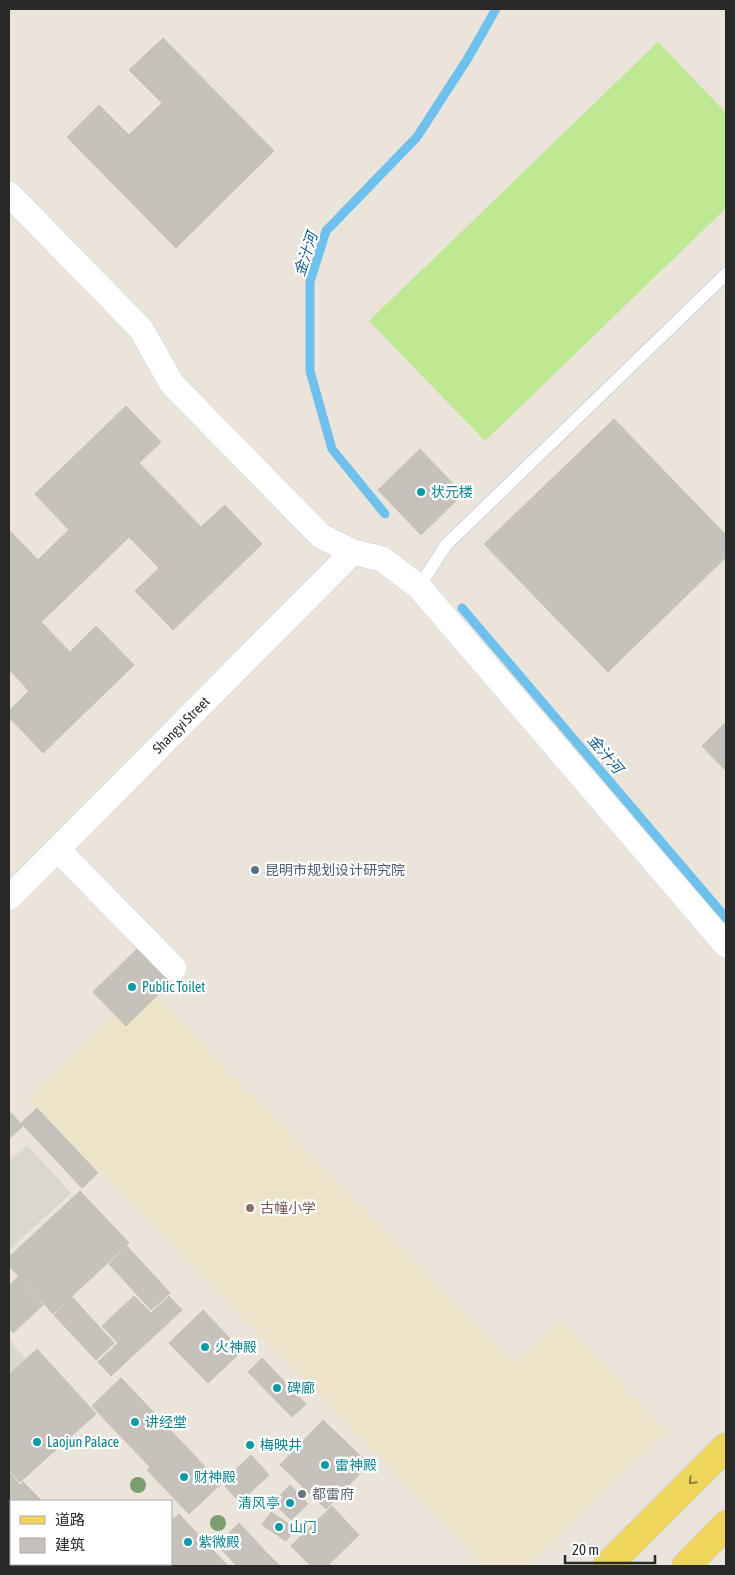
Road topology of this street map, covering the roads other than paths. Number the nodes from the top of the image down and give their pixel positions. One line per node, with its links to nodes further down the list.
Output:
1 (9, 194): 3 (street)
2 (726, 274): 4 (lane)
3 (353, 552): 4 (street); 5 (street, Shangyi Street)
4 (419, 587): 7 (street)
5 (58, 850): 6 (street, Shangyi Street); 8 (street)
6 (9, 898)
7 (726, 945)
8 (174, 968)
9 (726, 1447): 11 (main road, one-way to 11)
10 (726, 1525): 12 (main road)
11 (607, 1566)
12 (686, 1566)

